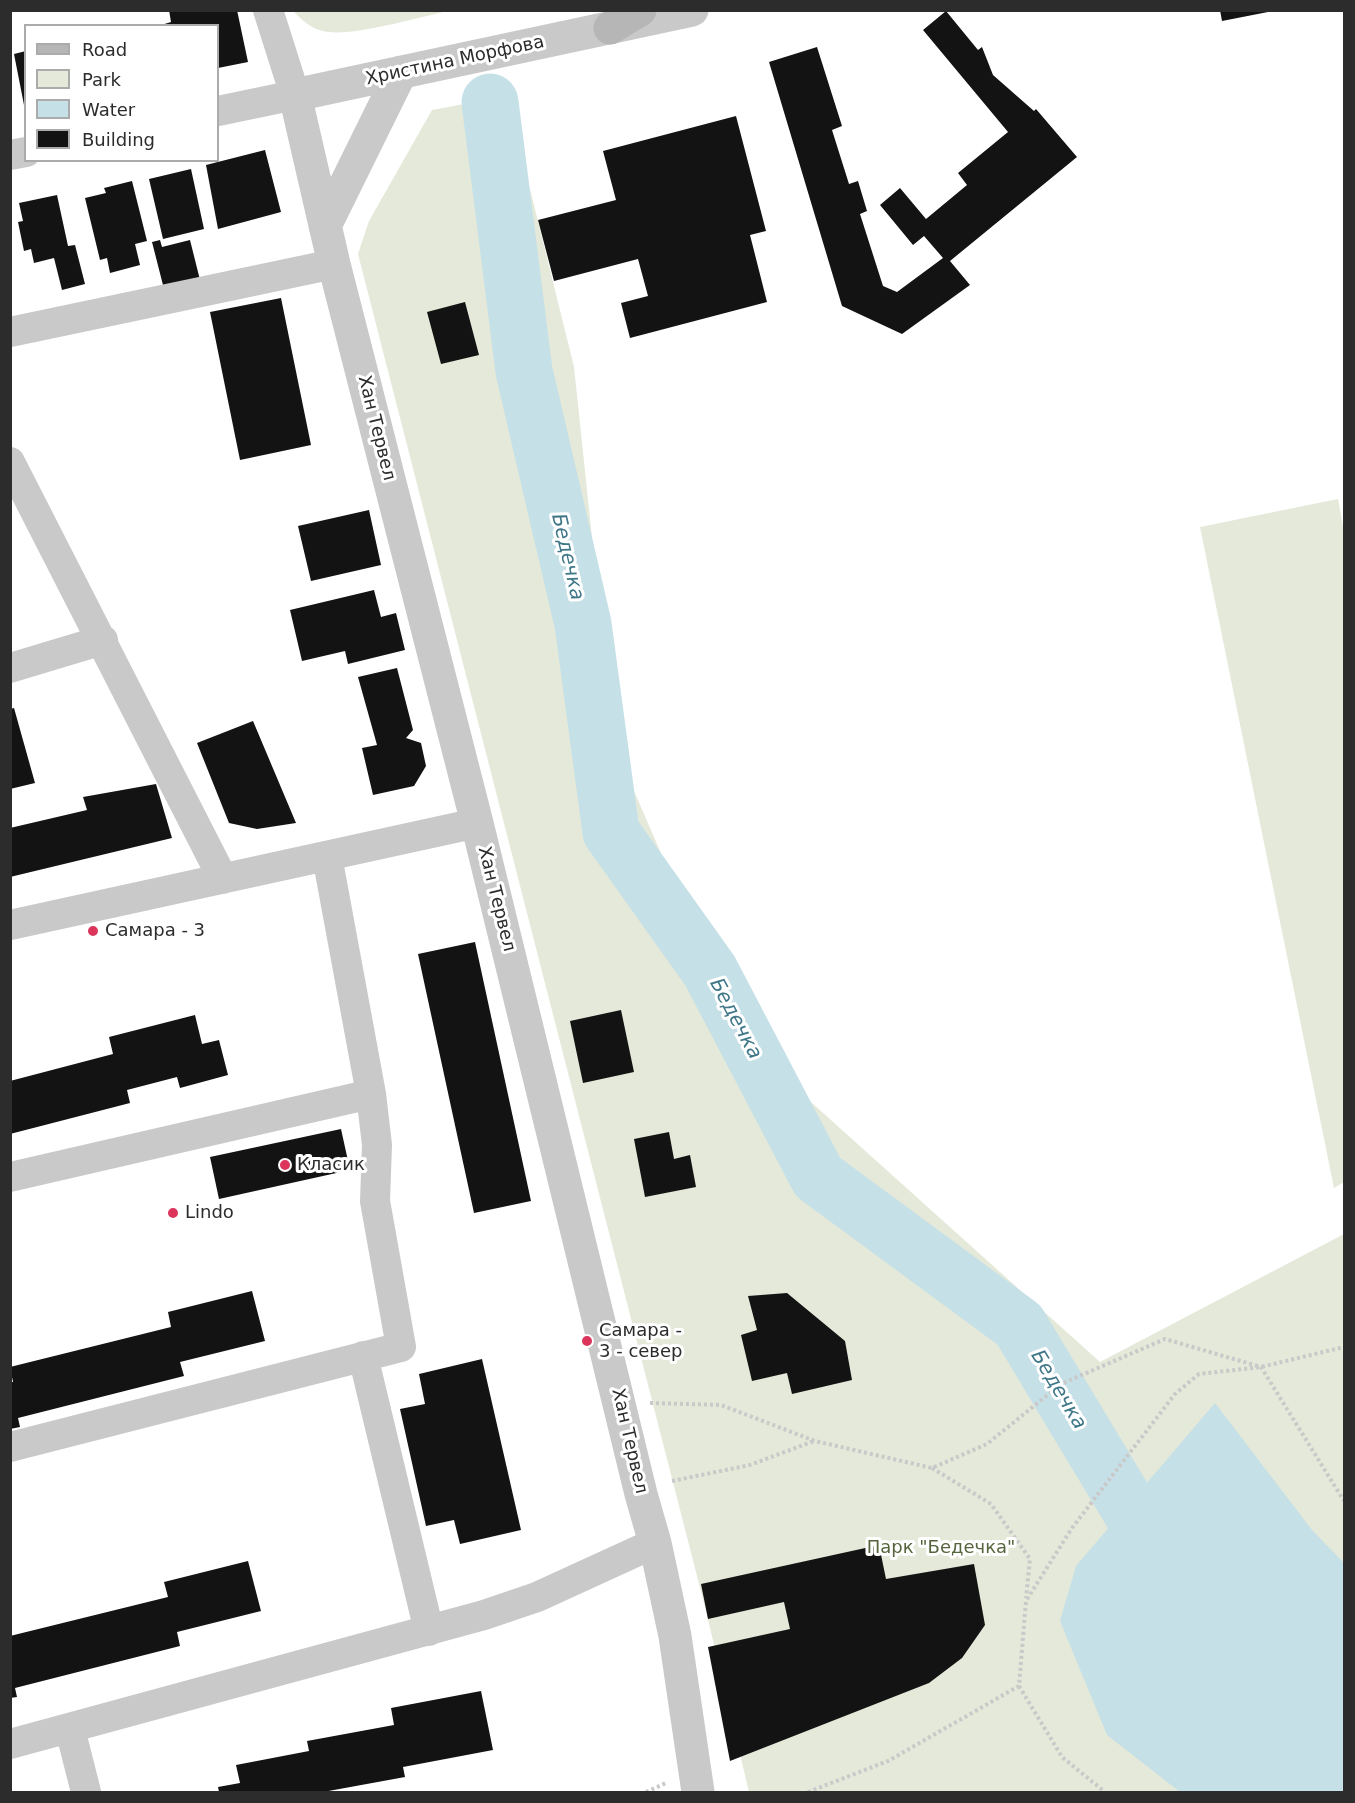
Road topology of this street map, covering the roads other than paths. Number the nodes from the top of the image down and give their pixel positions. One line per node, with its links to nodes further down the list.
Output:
1 (268, 10): 6 (street, Хан Тервел)
2 (640, 10): 4 (main road)
3 (692, 10): 4 (street, Христина Морфова)
4 (610, 28): 5 (street, Христина Морфова)
5 (412, 70): 6 (street, Христина Морфова); 8 (street)
6 (295, 95): 7 (street, Христина Морфова); 8 (street, Хан Тервел)
7 (219, 111)
8 (326, 226): 9 (street, Хан Тервел)
9 (334, 264): 10 (street); 14 (street, Хан Тервел)
10 (10, 332)
11 (10, 462): 12 (street)
12 (103, 640): 13 (street); 16 (street)
13 (10, 668)
14 (477, 823): 15 (street); 22 (street, Хан Тервел)
15 (327, 856): 16 (street); 18 (street)
16 (223, 879): 17 (street)
17 (10, 925)
18 (371, 1094): 19 (street); 20 (street)
19 (10, 1177)
20 (363, 1356): 21 (street); 23 (street)
21 (10, 1447)
22 (655, 1543): 23 (street); 27 (street, Хан Тервел)
23 (429, 1631): 24 (street)
24 (70, 1729): 25 (street); 26 (street)
25 (10, 1744)
26 (86, 1792)
27 (698, 1792)

